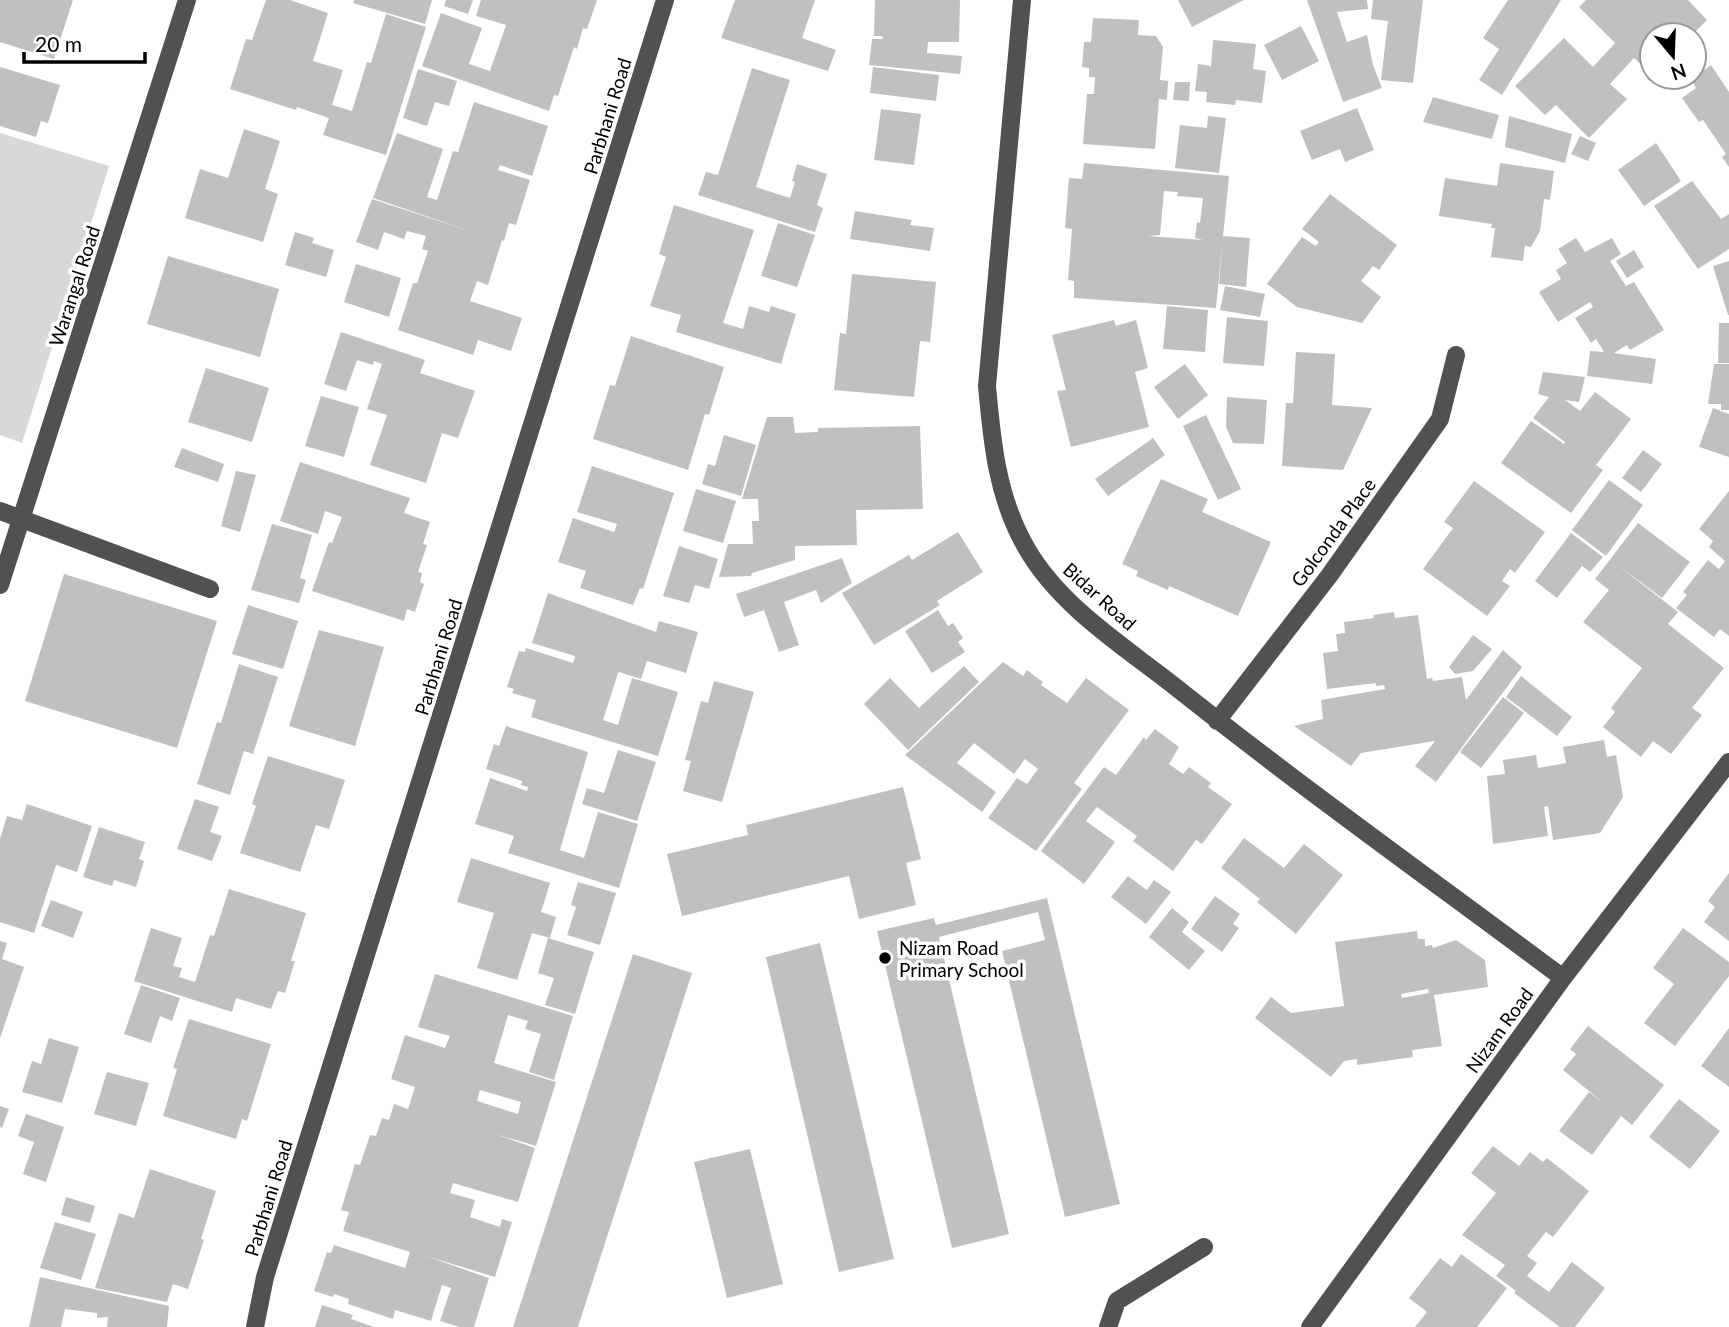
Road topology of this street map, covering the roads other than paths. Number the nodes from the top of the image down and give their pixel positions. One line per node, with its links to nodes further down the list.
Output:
1 (187, 0): 6 (street, Warangal Road)
2 (665, 0): 13 (street, Parbhani Road)
3 (1022, 0): 9 (street, Bidar Road)
4 (1456, 355): 9 (street, Golconda Place)
5 (0, 511): 6 (street)
6 (22, 518): 7 (street, Warangal Road); 8 (street)
7 (0, 585)
8 (210, 589)
9 (1217, 721): 11 (street, Bidar Road)
10 (1729, 762): 11 (street, Nizam Road)
11 (1563, 978): 15 (street, Nizam Road)
12 (1204, 1247): 14 (street)
13 (255, 1327)
14 (1108, 1327)
15 (1310, 1327)

